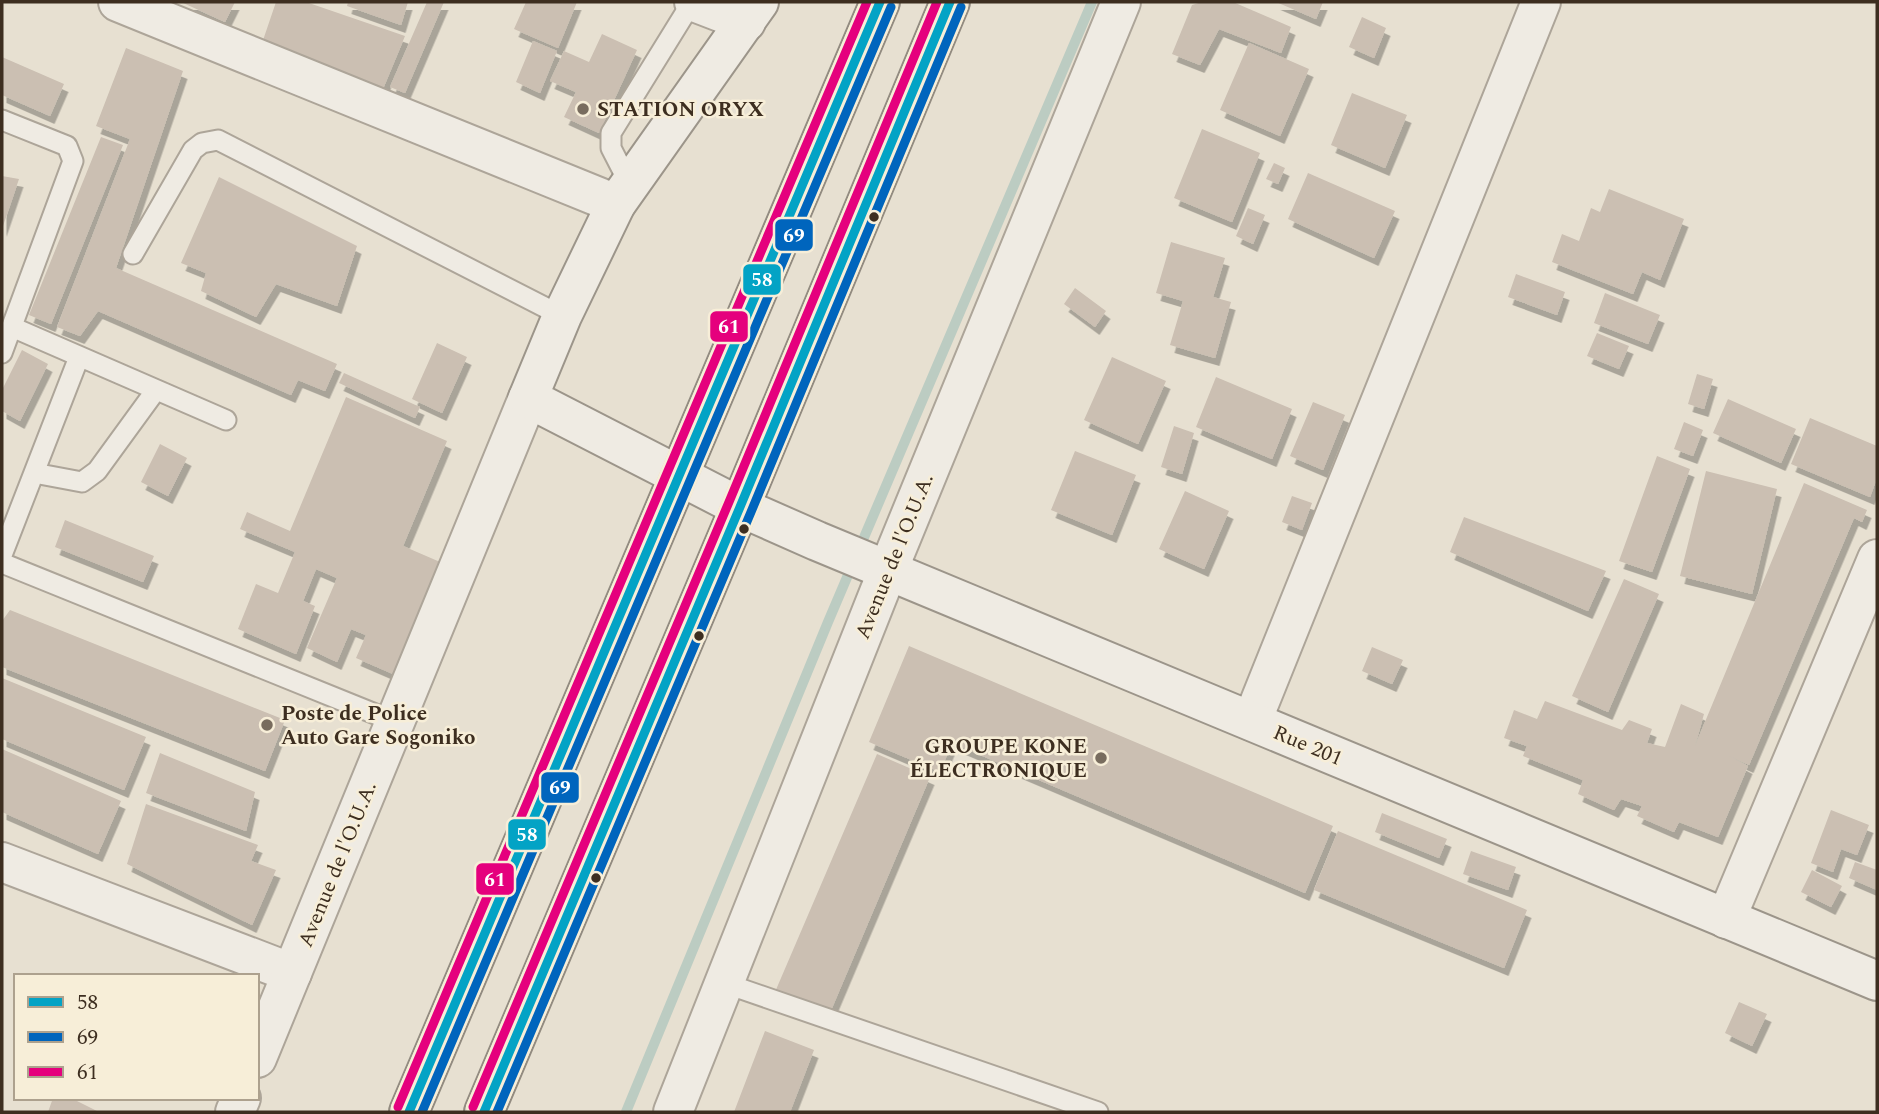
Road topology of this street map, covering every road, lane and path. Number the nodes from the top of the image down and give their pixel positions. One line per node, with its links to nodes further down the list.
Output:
1 (118, 2): 9 (street)
2 (693, 2): 7 (street); 9 (lane)
3 (880, 2): 19 (highway)
4 (950, 2): 20 (highway)
5 (1121, 2): 24 (street, Avenue de l'O.U.A.)
6 (1541, 2): 25 (street)
7 (752, 12): 9 (street, Avenue de l'O.U.A.)
8 (2, 120): 12 (lane)
9 (623, 195): 11 (street, Avenue de l'O.U.A.)
10 (133, 254): 11 (lane)
11 (562, 316): 16 (street, Avenue de l'O.U.A.)
12 (12, 327): 13 (lane); 14 (lane)
13 (2, 353)
14 (79, 357): 15 (lane); 18 (lane)
15 (156, 390): 17 (lane); 18 (lane)
16 (528, 398): 19 (street, Rue 201); 26 (street, Avenue de l'O.U.A.)
17 (226, 420)
18 (34, 473): 21 (lane)
19 (680, 476): 20 (street, Rue 201); 33 (highway)
20 (740, 507): 24 (street, Rue 201); 34 (highway)
21 (2, 555)
22 (1877, 559): 28 (street)
23 (2, 563): 26 (lane)
24 (888, 570): 25 (street, Rue 201); 31 (street, Avenue de l'O.U.A.)
25 (1252, 721): 28 (street, Rue 201)
26 (395, 722): 29 (street, Avenue de l'O.U.A.)
27 (2, 862): 29 (street)
28 (1726, 919): 30 (street, Rue 201)
29 (292, 973): 32 (street, Avenue de l'O.U.A.)
30 (1877, 981)
31 (724, 983): 35 (street, Avenue de l'O.U.A.); 36 (lane)
32 (259, 1053)
33 (409, 1112)
34 (484, 1112)
35 (673, 1112)
36 (1098, 1112)

